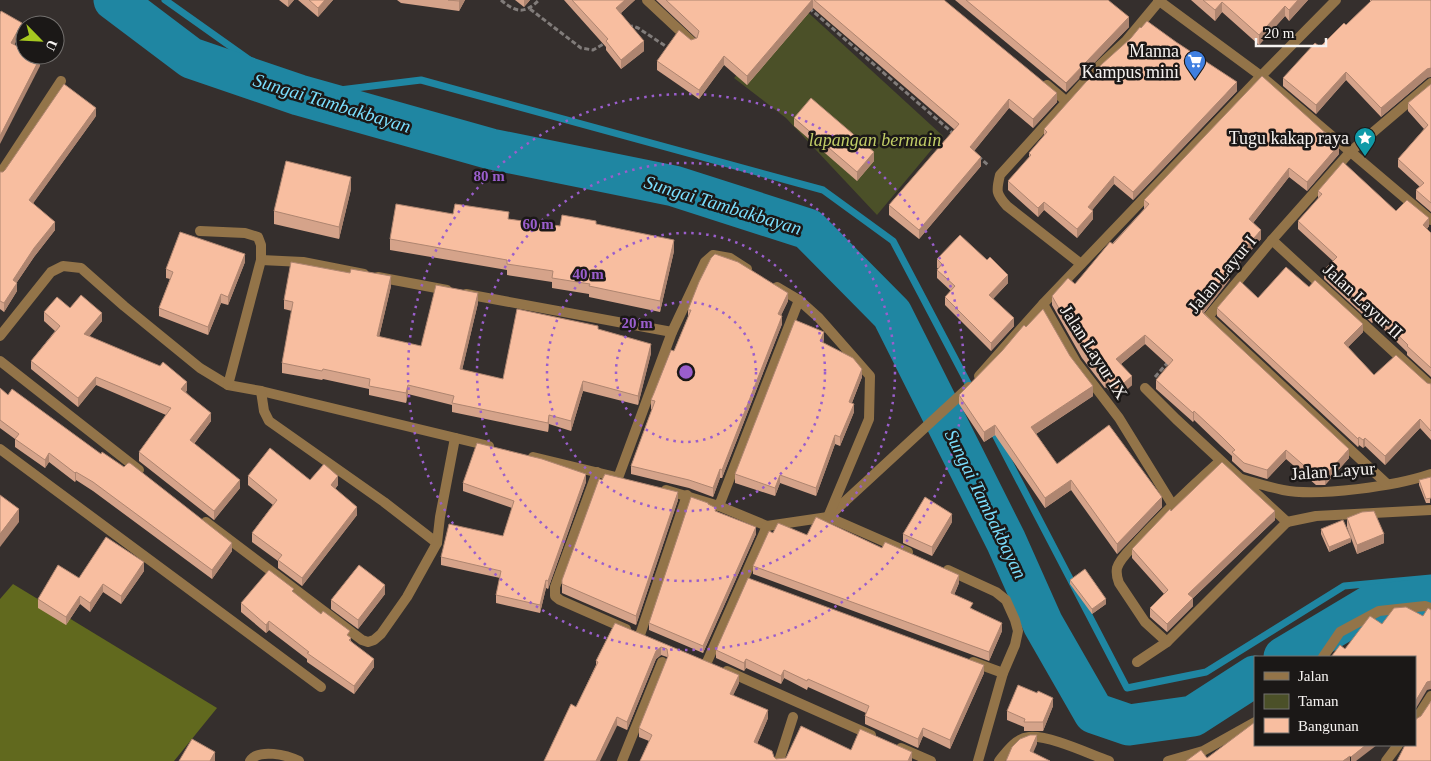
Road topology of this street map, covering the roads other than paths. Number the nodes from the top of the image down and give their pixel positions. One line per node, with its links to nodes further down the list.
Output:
1 (647, 0): 4 (street)
2 (1159, 0): 5 (street); 9 (street)
3 (1336, 0): 5 (street)
4 (692, 42)
5 (1261, 76): 10 (street); 16 (street)
6 (1038, 78): 9 (street)
7 (61, 81): 11 (street)
8 (1431, 83): 10 (street, Jalan Layur I)
9 (1067, 102): 16 (street)
10 (1351, 152): 12 (street); 14 (street, Jalan Layur I)
11 (0, 174)
12 (1431, 220)
13 (200, 231): 15 (street)
14 (1272, 240): 25 (street, Jalan Layur II); 37 (street, Jalan Layur I)
15 (261, 260): 21 (street); 24 (street)
16 (1081, 264): 20 (street)
17 (753, 272): 21 (street)
18 (768, 281): 19 (street)
19 (799, 300): 41 (street); 44 (street)
20 (1043, 304): 40 (street, Jalan Layur IX); 44 (street)
21 (672, 332): 33 (street)
22 (0, 336): 24 (street)
23 (0, 361): 34 (street)
24 (228, 385): 27 (street)
25 (1431, 386)
26 (1145, 388): 32 (street)
27 (261, 391): 28 (street); 47 (street)
28 (455, 438): 30 (street); 47 (street)
29 (0, 449): 57 (street)
30 (502, 450)
31 (521, 454): 33 (street)
32 (1220, 460): 36 (street); 40 (street)
33 (597, 472): 39 (street)
34 (143, 474)
35 (1431, 474): 37 (street, Jalan Layur)
36 (1238, 478): 37 (street, Jalan Layur); 45 (street)
37 (1387, 484)
38 (652, 486): 39 (street)
39 (687, 495): 41 (street)
40 (1172, 504): 51 (street)
41 (718, 506): 46 (street)
42 (1431, 510): 45 (street)
43 (198, 516): 47 (street)
44 (828, 516): 46 (street); 48 (street)
45 (1287, 522): 51 (street)
46 (767, 526): 62 (street)
47 (437, 543)
48 (919, 557)
49 (936, 565): 56 (street)
50 (1431, 608): 52 (street)
51 (1167, 642): 55 (street)
52 (1323, 656)
53 (966, 660): 56 (street)
54 (662, 662): 67 (street)
55 (1137, 662)
56 (1004, 673): 70 (street)
57 (321, 687)
58 (1431, 696): 60 (street)
59 (793, 717): 68 (street)
60 (1416, 718)
61 (1254, 723): 73 (street)
62 (877, 737)
63 (895, 745): 69 (street)
64 (1397, 746): 74 (street)
65 (250, 761): 66 (street)
66 (299, 761)
67 (622, 761)
68 (779, 761)
69 (931, 761)
70 (978, 761)
71 (1000, 761): 72 (street)
72 (1109, 761)
73 (1168, 761)
74 (1386, 761)

